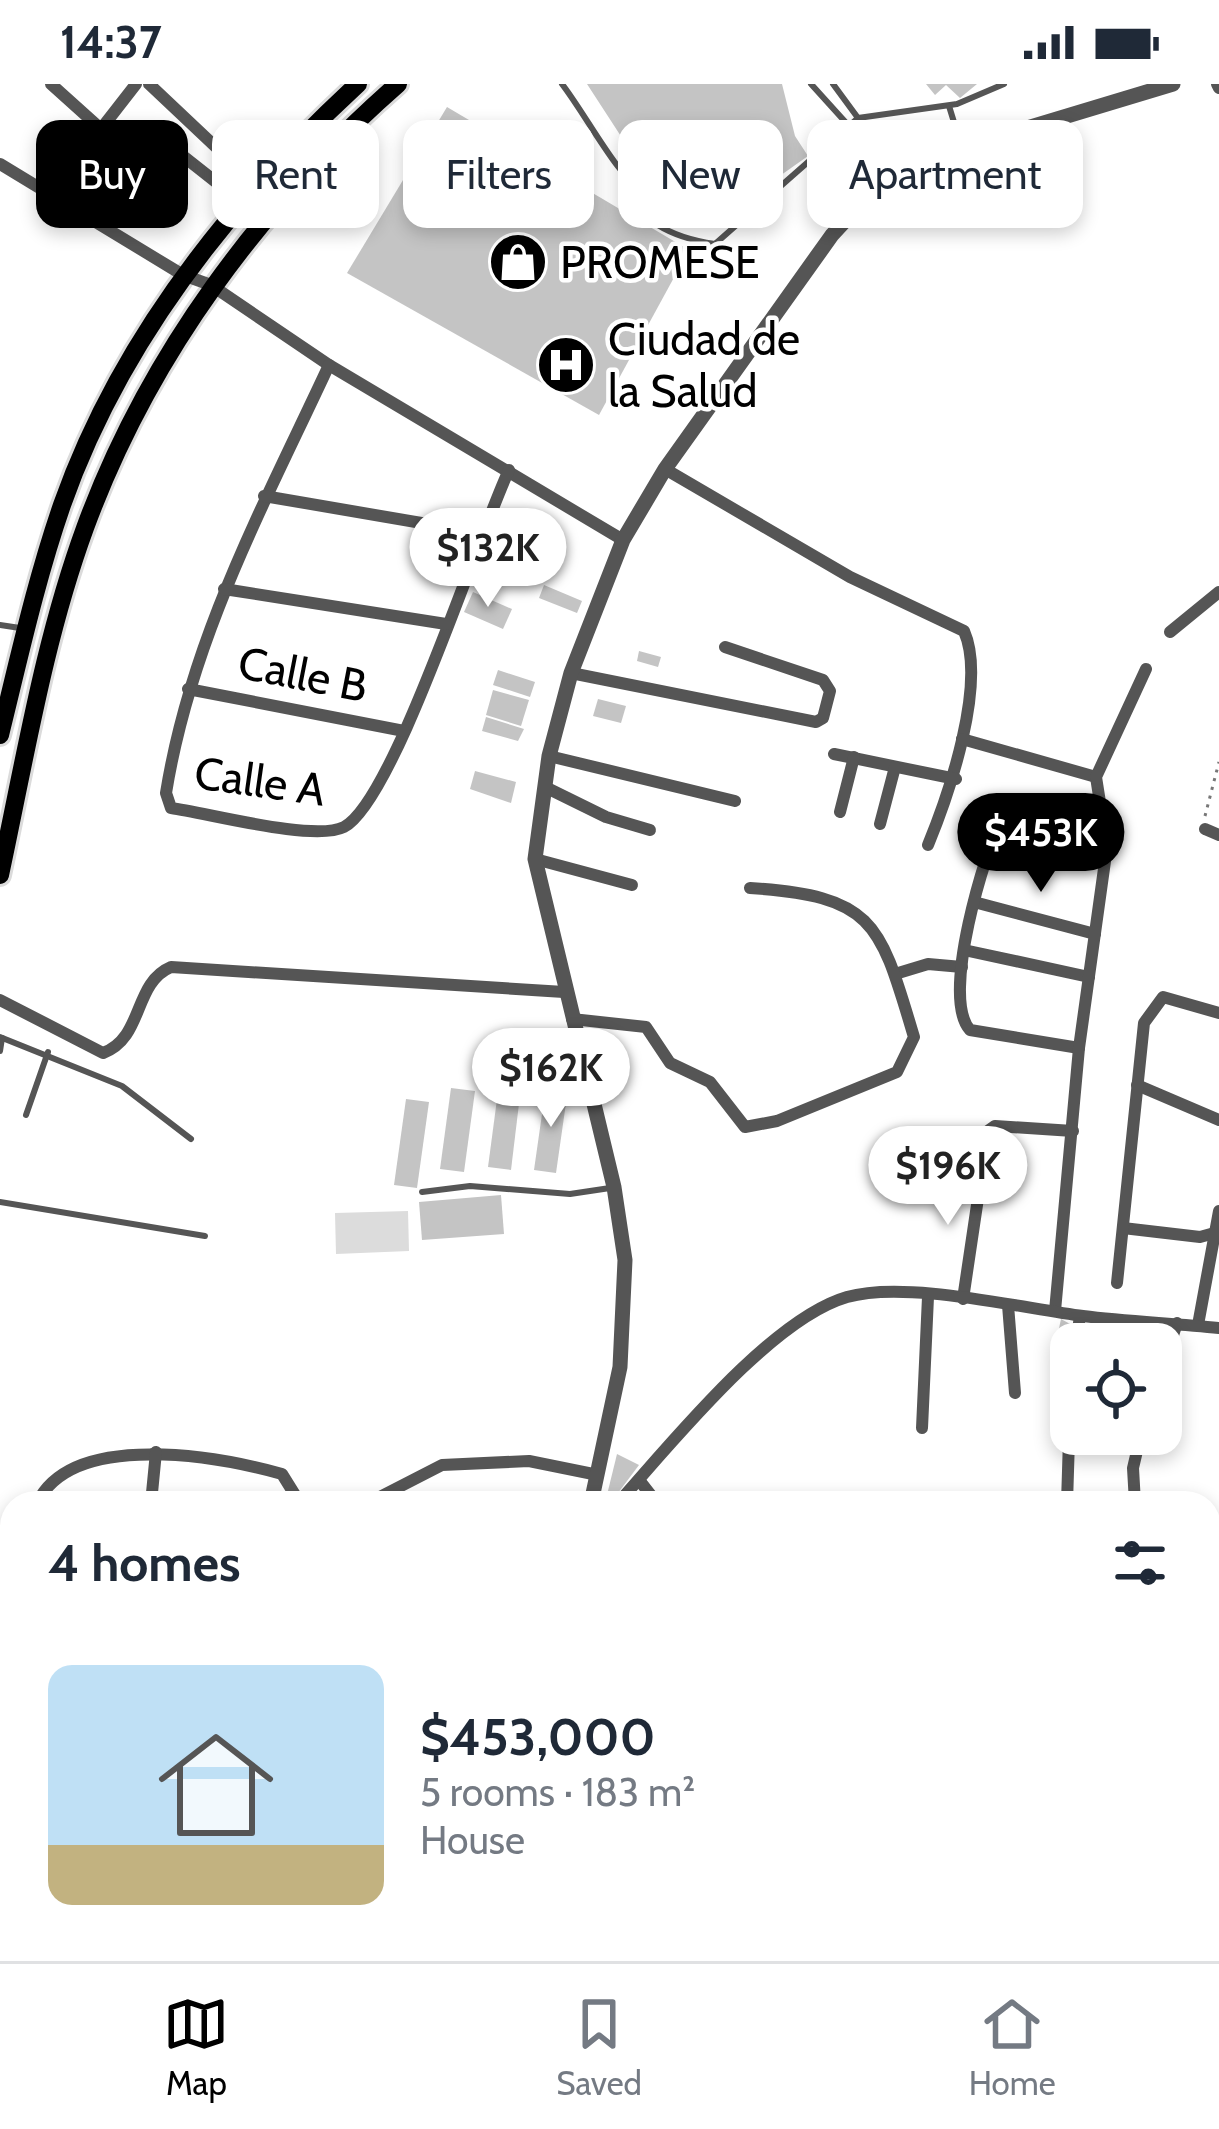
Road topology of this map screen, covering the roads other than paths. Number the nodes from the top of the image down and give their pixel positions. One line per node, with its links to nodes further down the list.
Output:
1 (51, 84): 13 (street)
2 (136, 84): 14 (street)
3 (149, 84): 20 (street)
4 (358, 84): 15 (main road)
5 (398, 84): 32 (main road)
6 (562, 84): 24 (lane)
7 (811, 84): 16 (lane)
8 (832, 84): 12 (lane)
9 (1004, 84): 11 (lane)
10 (1173, 84): 19 (street)
11 (949, 105): 12 (lane); 18 (lane)
12 (858, 118): 17 (lane)
13 (91, 120)
14 (108, 120)
15 (321, 120)
16 (844, 120)
17 (856, 120)
18 (954, 120)
19 (1054, 120)
20 (212, 143)
21 (188, 162): 25 (street)
22 (807, 162): 26 (lane)
23 (0, 164): 31 (street)
24 (618, 172)
25 (212, 180)
26 (783, 183)
27 (219, 228): 31 (main road)
28 (664, 228): 29 (lane)
29 (732, 228)
30 (838, 228): 34 (street)
31 (183, 275): 32 (street); 43 (main road)
32 (211, 285): 33 (street); 66 (main road)
33 (329, 365): 35 (street); 36 (street, Calle A)
34 (665, 469): 38 (street); 51 (street)
35 (509, 470): 37 (street, Calle A); 38 (street)
36 (264, 496): 37 (street); 39 (street, Calle A)
37 (480, 533): 41 (street, Calle A)
38 (623, 540): 47 (street)
39 (224, 589): 41 (street); 48 (street, Calle A)
40 (1219, 592): 44 (street)
41 (446, 624): 49 (street, Calle A)
42 (0, 625): 43 (lane)
43 (26, 628): 50 (main road)
44 (1170, 632)
45 (725, 647): 47 (street)
46 (1146, 669): 56 (street)
47 (571, 674): 53 (street)
48 (188, 688): 49 (street, Calle B); 49 (street, Calle A)
49 (404, 731)
50 (0, 735)
51 (962, 739): 56 (street); 57 (street)
52 (834, 754): 54 (street)
53 (549, 756): 58 (street); 59 (street)
54 (854, 758): 55 (street); 60 (street)
55 (895, 766): 57 (street); 61 (street)
56 (1096, 777): 63 (street)
57 (956, 779): 64 (street)
58 (545, 788): 62 (street); 65 (street)
59 (735, 801)
60 (840, 812)
61 (880, 824)
62 (650, 830)
63 (1106, 835): 69 (street); 70 (street)
64 (928, 845)
65 (535, 859): 67 (street); 75 (street)
66 (0, 875)
67 (632, 885)
68 (750, 888): 73 (street)
69 (974, 902): 70 (street); 71 (street)
70 (1095, 934): 74 (street)
71 (964, 950): 72 (street); 74 (street)
72 (962, 968): 73 (street); 80 (street)
73 (895, 974): 78 (street)
74 (1089, 977): 80 (street)
75 (563, 992): 76 (street); 78 (street)
76 (0, 1000)
77 (1219, 1013): 83 (street)
78 (572, 1019): 88 (street)
79 (1, 1038): 81 (lane); 82 (lane)
80 (1079, 1048): 86 (street)
81 (0, 1051)
82 (49, 1052): 84 (lane); 87 (lane)
83 (1137, 1085): 85 (street); 92 (street)
84 (26, 1115)
85 (1219, 1120)
86 (1073, 1131): 97 (street); 99 (street)
87 (191, 1139)
88 (614, 1187): 89 (lane); 111 (street)
89 (422, 1192)
90 (0, 1202): 94 (lane)
91 (1219, 1211): 93 (street)
92 (1123, 1228): 93 (street); 95 (street)
93 (1216, 1232): 104 (street)
94 (205, 1236)
95 (1117, 1283)
96 (928, 1297): 97 (street); 107 (street); 112 (street)
97 (963, 1299): 98 (street)
98 (1008, 1305): 99 (street); 106 (street)
99 (1054, 1311): 100 (street)
100 (1080, 1316): 101 (street); 102 (street)
101 (1079, 1323)
102 (1177, 1323)
103 (1182, 1323): 104 (street)
104 (1198, 1325): 105 (street)
105 (1219, 1328)
106 (1015, 1393)
107 (922, 1428)
108 (155, 1452): 113 (street); 114 (street); 115 (street)
109 (1068, 1455): 120 (street)
110 (1135, 1455): 121 (street)
111 (598, 1475): 116 (street); 117 (street)
112 (639, 1480): 118 (street); 119 (street)
113 (48, 1491)
114 (152, 1491)
115 (293, 1491)
116 (391, 1491)
117 (594, 1491)
118 (629, 1491)
119 (647, 1491)
120 (1067, 1491)
121 (1134, 1491)

